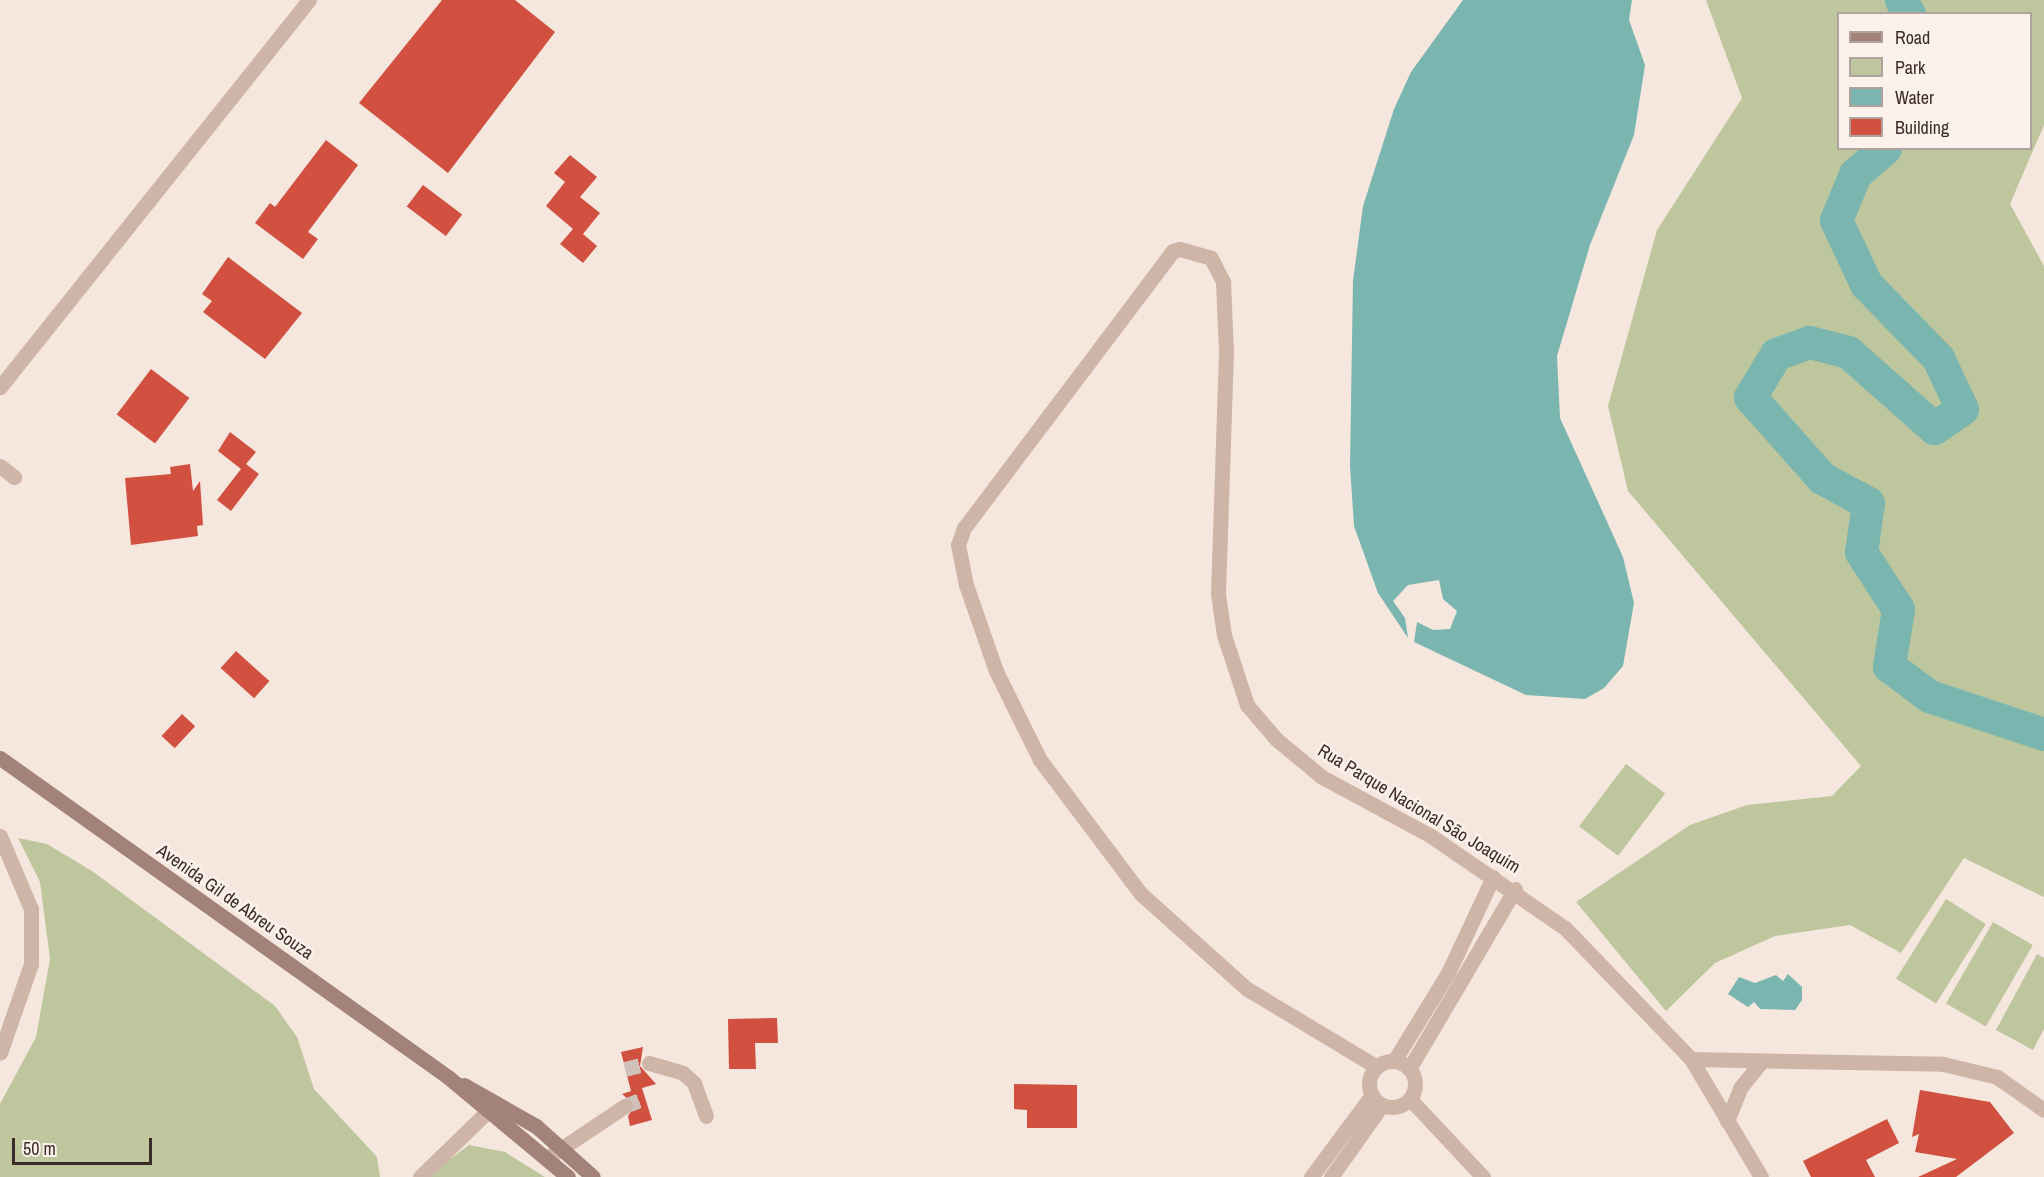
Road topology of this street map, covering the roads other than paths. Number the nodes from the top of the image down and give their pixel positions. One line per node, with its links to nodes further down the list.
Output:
1 (309, 0): 2 (street)
2 (0, 387)
3 (0, 466): 4 (street)
4 (14, 477)
5 (0, 758): 16 (street, Avenida Gil de Abreu Souza)
6 (0, 836): 9 (street)
7 (1493, 877): 8 (street, Rua Parque Nacional São Joaquim); 11 (street); 14 (street, Rua Parque Nacional São Joaquim)
8 (1515, 889): 10 (street, Rua Parque Nacional São Joaquim); 15 (street)
9 (0, 1053)
10 (1691, 1059): 12 (street); 24 (street, Rua Parque Nacional São Joaquim)
11 (1394, 1062): 14 (street); 15 (street)
12 (1761, 1062): 21 (street); 24 (street)
13 (649, 1063): 23 (street)
14 (1377, 1067): 18 (street)
15 (1409, 1069): 17 (street)
16 (448, 1077): 19 (street, Avenida Gil de Abreu Souza); 22 (street, Avenida Gil de Abreu Souza)
17 (1410, 1099): 18 (street); 32 (street)
18 (1377, 1100): 30 (street); 31 (street)
19 (498, 1102): 22 (street); 25 (street, Avenida Gil de Abreu Souza)
20 (625, 1106): 25 (street)
21 (2044, 1110)
22 (485, 1111): 26 (street, Avenida Gil de Abreu Souza); 27 (street)
23 (706, 1116)
24 (1727, 1121): 33 (street, Rua Parque Nacional São Joaquim)
25 (561, 1146): 26 (street); 29 (street, Avenida Gil de Abreu Souza)
26 (547, 1158): 28 (street, Avenida Gil de Abreu Souza)
27 (420, 1177)
28 (568, 1177)
29 (593, 1177)
30 (1311, 1177)
31 (1331, 1177)
32 (1483, 1177)
33 (1761, 1177)

